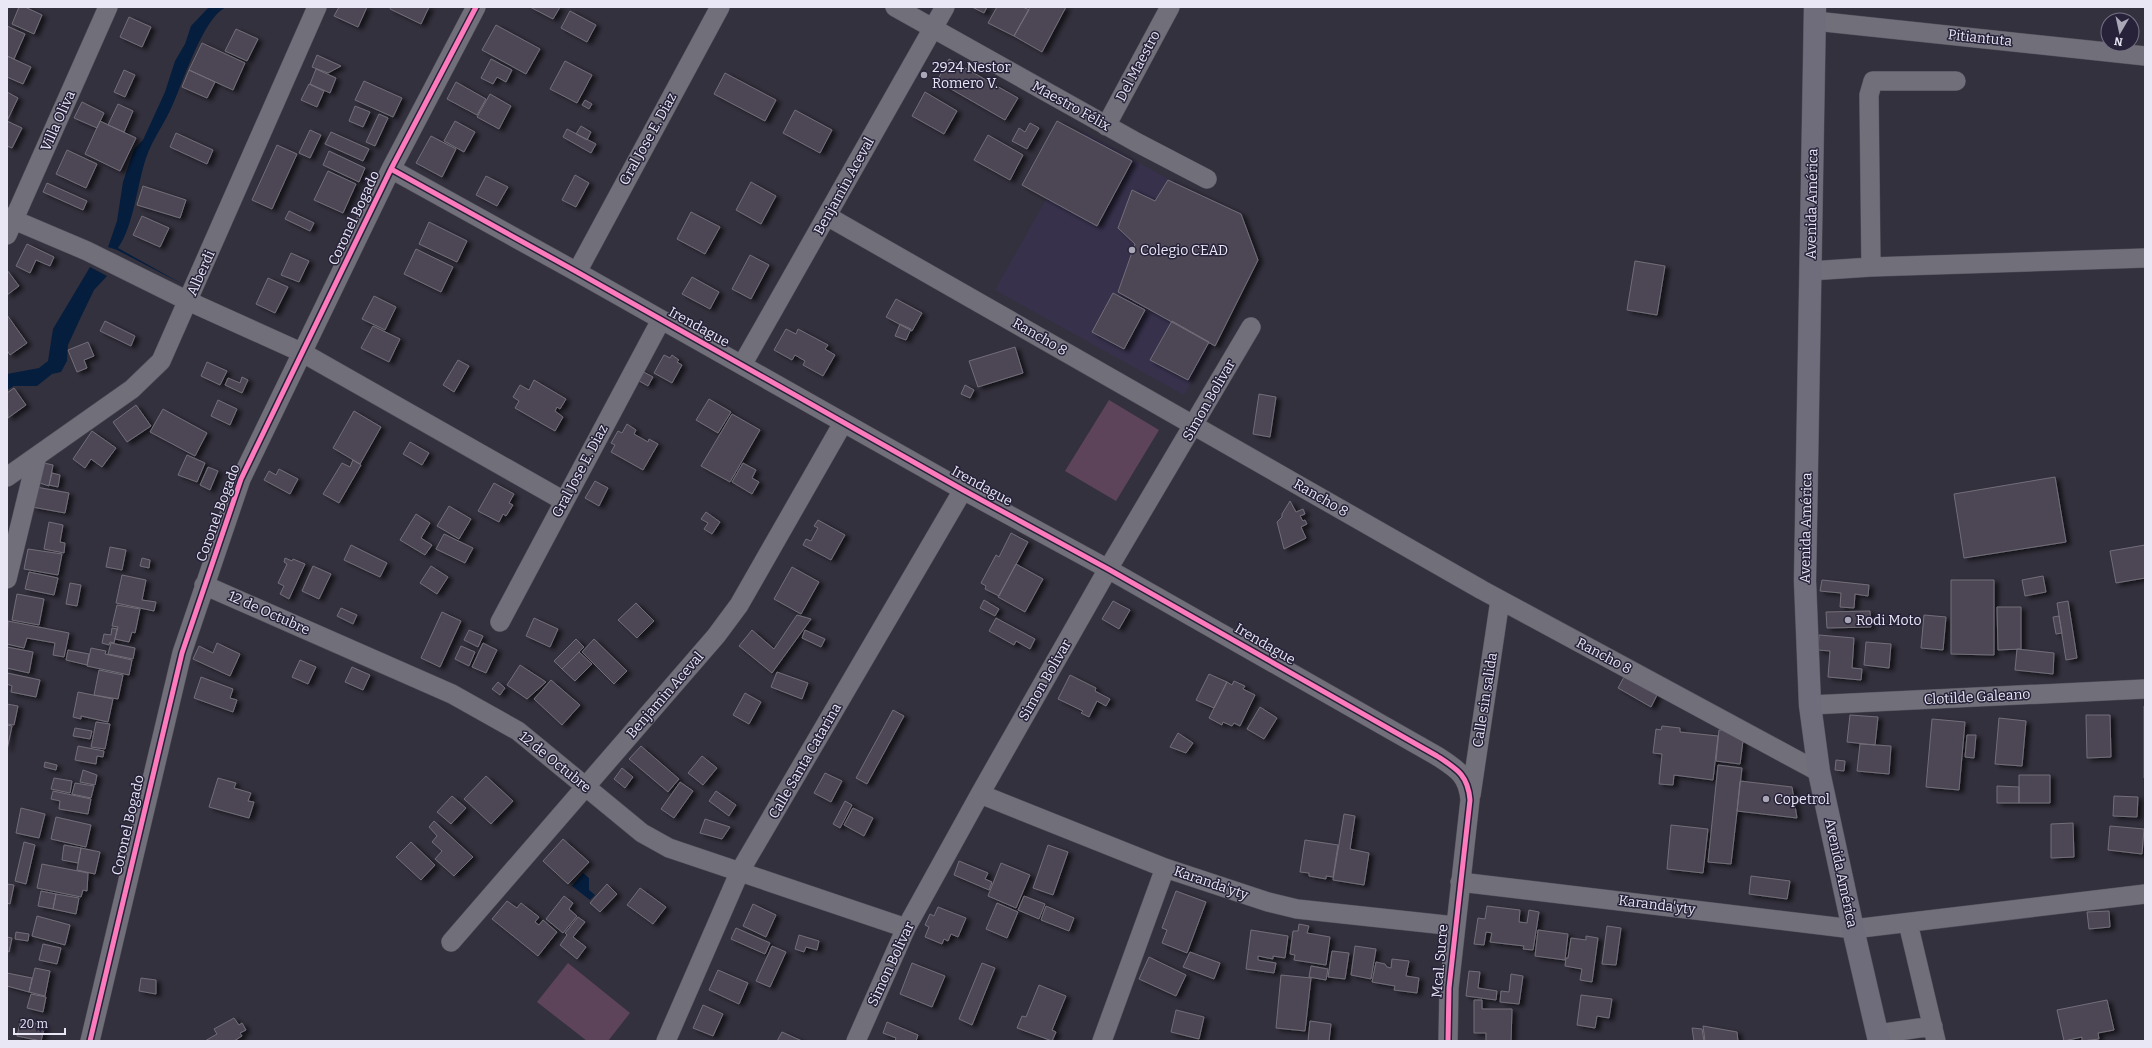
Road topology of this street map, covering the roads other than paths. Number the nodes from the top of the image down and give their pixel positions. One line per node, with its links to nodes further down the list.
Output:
1 (108, 7): 16 (street, Villa Oliva)
2 (317, 7): 21 (street, Alberdi)
3 (476, 7): 13 (street, Coronel Bogado)
4 (720, 7): 20 (street, Gral Jose E. Diaz)
5 (895, 7): 9 (street, Maestro Félix)
6 (945, 7): 9 (street, Benjamin Aceval)
7 (1170, 7): 12 (street, Del Maestro)
8 (1815, 14): 10 (street, Pitiantuta); 19 (main road, Avenida América)
9 (933, 28): 12 (street, Maestro Félix); 15 (street, Benjamin Aceval)
10 (2145, 56)
11 (1956, 81): 18 (street)
12 (1106, 126): 14 (street, Maestro Félix)
13 (390, 169): 20 (street, Irendague); 24 (street, Coronel Bogado)
14 (1207, 179)
15 (827, 216): 25 (street, Benjamin Aceval); 27 (street, Rancho 8)
16 (9, 224): 21 (street)
17 (2145, 258): 18 (street)
18 (1871, 267): 19 (street)
19 (1810, 271): 38 (main road, Avenida América)
20 (576, 272): 22 (street, Irendague)
21 (188, 301): 24 (street); 28 (street, Alberdi)
22 (661, 320): 25 (street, Irendague); 31 (street, Gral Jose E. Diaz)
23 (1251, 327): 27 (street, Simon Bolivar)
24 (303, 353): 31 (street); 34 (street, Coronel Bogado)
25 (742, 365): 26 (street, Irendague)
26 (843, 423): 30 (street, Irendague); 40 (street, Benjamin Aceval)
27 (1194, 425): 32 (street, Simon Bolivar); 35 (street, Rancho 8)
28 (37, 456): 29 (street, Alberdi); 33 (street)
29 (7, 477)
30 (963, 490): 32 (street, Irendague); 44 (street, Calle Santa Catarina)
31 (564, 501): 36 (street, Gral Jose E. Diaz)
32 (1108, 569): 41 (street, Simon Bolivar); 42 (street, Irendague)
33 (7, 579)
34 (204, 585): 40 (street, 12 de Octubre); 54 (street, Coronel Bogado)
35 (1500, 600): 39 (street, Rancho 8); 42 (street, Calle sin salida)
36 (500, 622)
37 (2145, 689): 38 (street, Clotilde Galeano)
38 (1810, 705): 39 (main road, Avenida América)
39 (1819, 772): 50 (main road, Avenida América)
40 (586, 786): 44 (street, 12 de Octubre); 51 (street, Benjamin Aceval)
41 (980, 794): 43 (street, Karanda'yty); 49 (street, Simon Bolivar)
42 (1470, 800): 45 (street, Irendague)
43 (1165, 868): 48 (street, Karanda'yty); 57 (street)
44 (740, 871): 49 (street, 12 de Octubre); 55 (street, Calle Santa Catarina)
45 (1460, 882): 48 (street, Mcal. Sucre); 50 (street, Karanda'yty)
46 (2145, 894): 47 (street, Karanda'yty)
47 (1908, 923): 50 (street, Karanda'yty); 52 (street)
48 (1455, 926): 58 (street, Mcal. Sucre)
49 (906, 928): 56 (street, Simon Bolivar)
50 (1853, 929): 53 (main road, Avenida América)
51 (451, 942)
52 (1934, 1034): 53 (street)
53 (1879, 1038)
54 (90, 1041)
55 (666, 1041)
56 (856, 1041)
57 (1102, 1041)
58 (1448, 1041)

